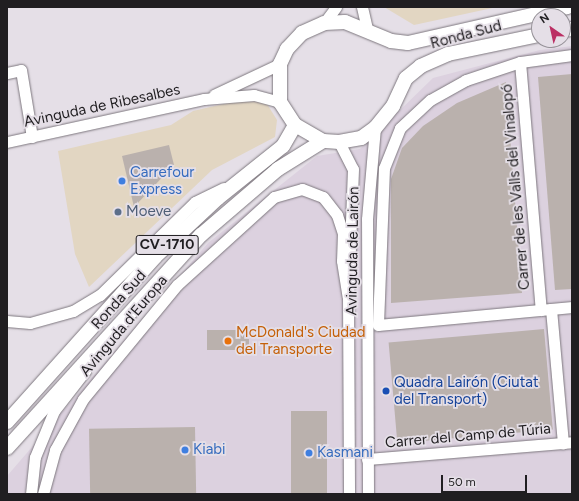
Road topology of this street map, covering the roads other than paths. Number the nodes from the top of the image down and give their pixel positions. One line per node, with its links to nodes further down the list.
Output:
1 (336, 7): 4 (street)
2 (362, 7): 5 (street)
3 (568, 7): 5 (main road, Ronda Sud)
4 (324, 23): 5 (main road, Ronda Sud); 9 (main road)
5 (367, 29)
6 (531, 37): 14 (main road, Ronda Sud)
7 (572, 55): 8 (street)
8 (520, 62): 22 (street, Carrer de les Valls del Vinalopó); 22 (street, Avinguda de Lairón)
9 (280, 64): 11 (street, Avinguda de Ribesalbes); 12 (main road)
10 (7, 73): 15 (street)
11 (204, 99): 12 (street, Avinguda de Ribesalbes); 15 (street, Avinguda de Ribesalbes)
12 (280, 102): 13 (main road)
13 (295, 125): 16 (main road); 19 (main road, Ronda Sud / CV-1710)
14 (375, 128): 18 (main road); 28 (street, Avinguda de Lairón)
15 (32, 136): 17 (street, Avinguda de Ribesalbes)
16 (323, 141): 18 (main road); 24 (main road, Ronda Sud / CV-1710)
17 (7, 142)
18 (339, 142): 20 (street, Avinguda de Lairón)
19 (234, 184): 23 (street); 25 (main road, Ronda Sud / CV-1710)
20 (348, 298): 30 (street, Avinguda d'Europa); 31 (street, Avinguda de Lairón)
21 (572, 307): 22 (street)
22 (546, 309): 26 (street, Carrer de les Valls del Vinalopó)
23 (7, 321)
24 (118, 328): 27 (main road, Ronda Sud / CV-1710); 29 (street)
25 (7, 422)
26 (567, 442): 28 (street, Carrer del Camp de Túria)
27 (7, 448)
28 (367, 459): 32 (street, Avinguda de Lairón)
29 (31, 494)
30 (43, 494)
31 (349, 494)
32 (368, 494)

